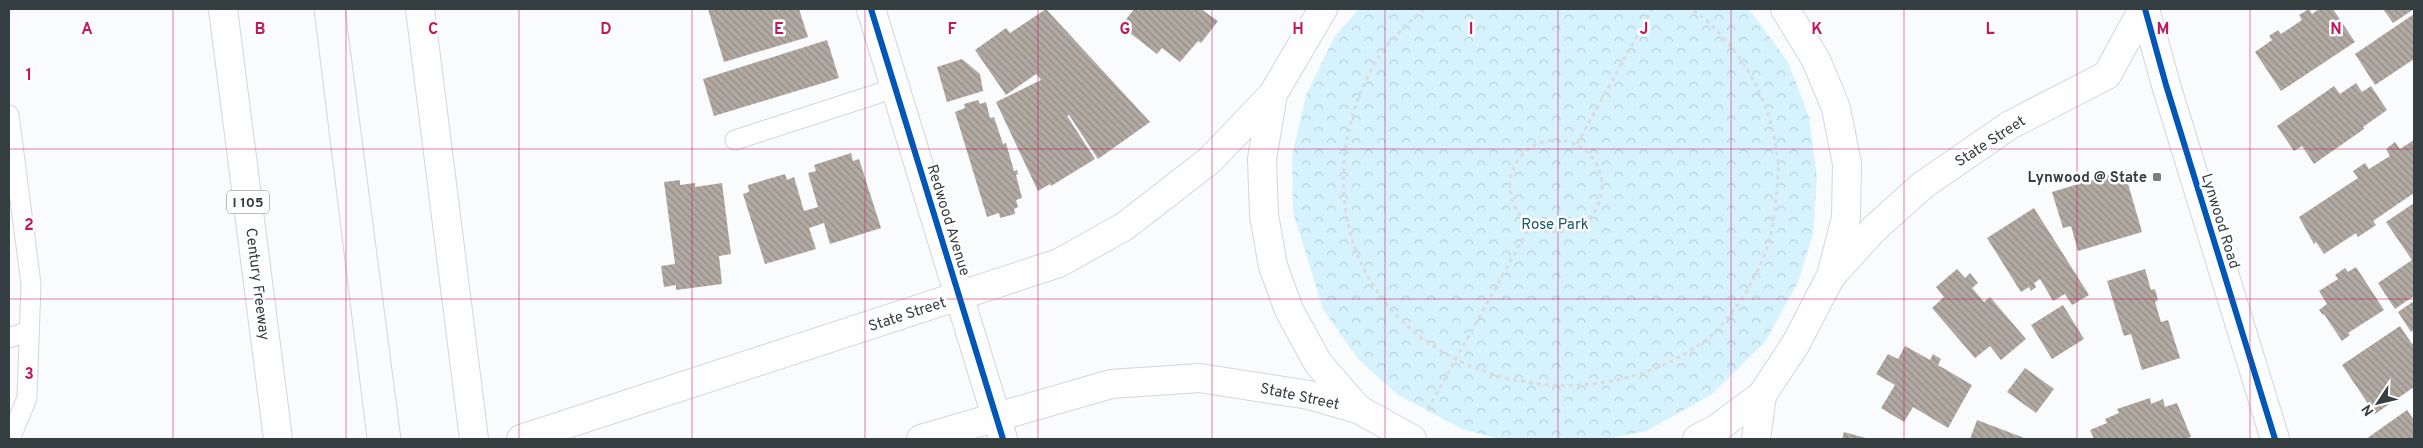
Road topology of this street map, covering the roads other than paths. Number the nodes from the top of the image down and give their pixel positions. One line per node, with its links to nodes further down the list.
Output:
1 (224, 9): 20 (main road, Century Freeway / I 105)
2 (420, 9): 21 (main road)
3 (871, 9): 7 (main road, Redwood Avenue)
4 (1322, 9): 8 (main road)
5 (1785, 9): 11 (main road)
6 (2144, 9): 11 (main road, State Street); 26 (main road, Lynwood Road)
7 (895, 88): 10 (lane); 12 (main road, Redwood Avenue)
8 (1273, 94): 12 (main road, State Street); 16 (main road)
9 (9, 115): 13 (lane)
10 (735, 140)
11 (1831, 276): 15 (main road)
12 (959, 297): 17 (main road, Redwood Avenue); 22 (main road, State Street)
13 (29, 331): 14 (lane); 19 (lane)
14 (9, 338)
15 (1762, 395): 24 (main road); 25 (main road)
16 (1358, 409): 17 (main road, State Street); 18 (main road)
17 (1000, 428): 23 (main road, State Street)
18 (1418, 428)
19 (10, 439)
20 (278, 439)
21 (474, 439)
22 (521, 439)
23 (921, 439)
24 (1697, 439)
25 (1756, 439)
26 (2275, 439)

